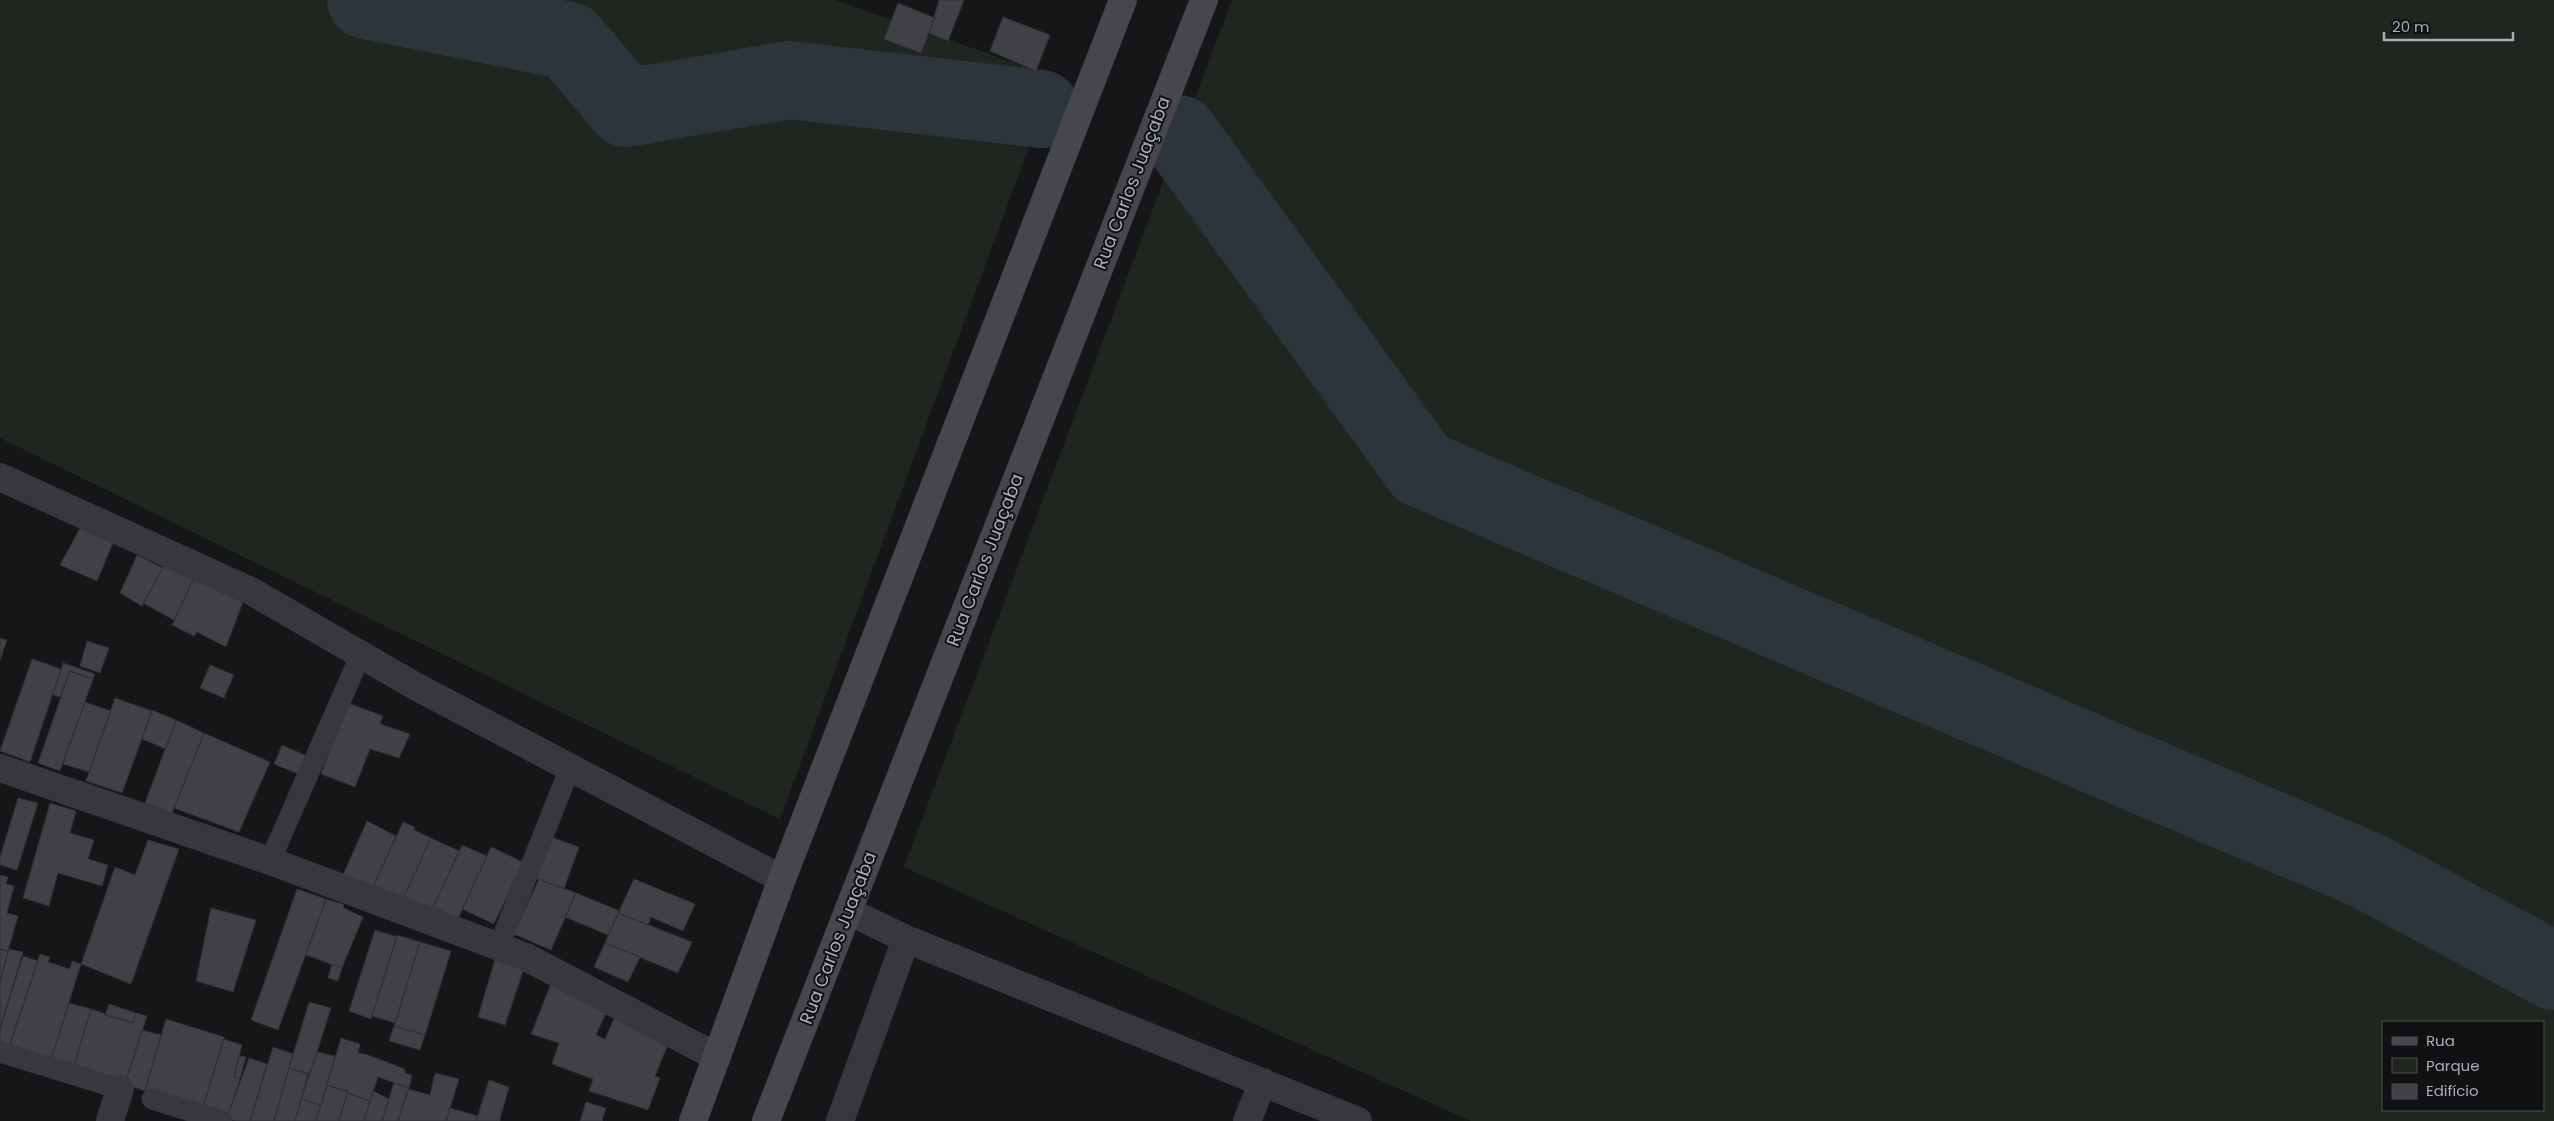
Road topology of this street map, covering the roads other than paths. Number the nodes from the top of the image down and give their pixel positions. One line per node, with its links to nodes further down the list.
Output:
1 (1123, 0): 8 (street)
2 (1204, 0): 9 (street, Rua Carlos Juaçaba)
3 (0, 477): 4 (street)
4 (361, 654): 6 (street); 7 (lane)
5 (0, 768): 7 (street)
6 (570, 768): 8 (street); 11 (lane)
7 (270, 861): 11 (street)
8 (782, 879): 13 (street)
9 (848, 911): 10 (street); 20 (street, Rua Carlos Juaçaba)
10 (906, 939): 14 (street); 21 (street)
11 (499, 946): 13 (street)
12 (0, 1052): 15 (lane)
13 (717, 1057): 19 (street)
14 (1263, 1082): 22 (street); 23 (street)
15 (120, 1089): 17 (street)
16 (152, 1099): 18 (lane)
17 (110, 1121)
18 (222, 1121)
19 (693, 1121)
20 (766, 1121)
21 (840, 1121)
22 (1247, 1121)
23 (1358, 1121)

